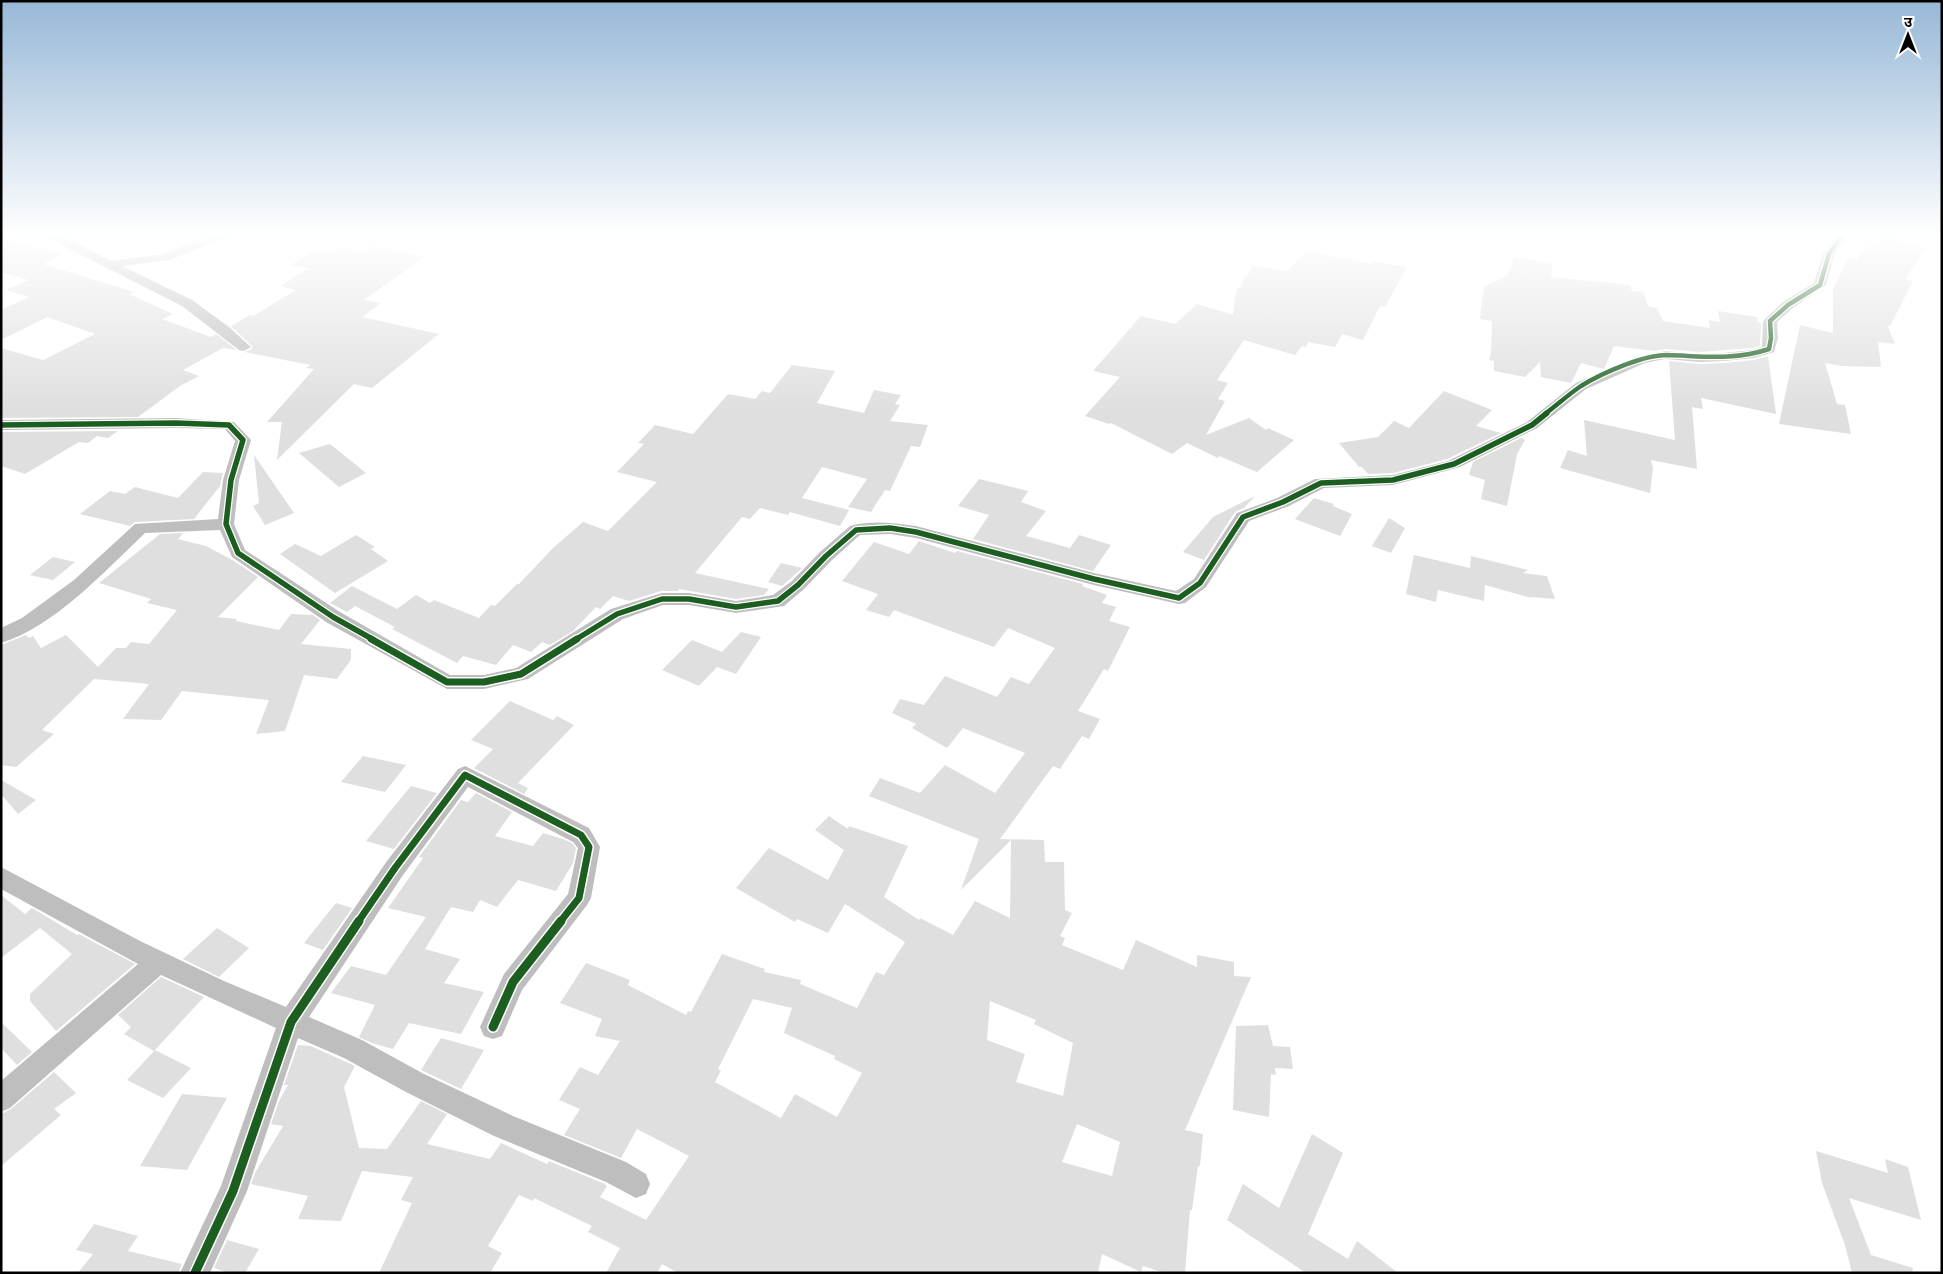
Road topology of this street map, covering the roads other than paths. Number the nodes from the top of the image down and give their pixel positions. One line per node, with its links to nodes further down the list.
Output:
1 (167, 292): 3 (street)
2 (1808, 292): 5 (street)
3 (244, 347)
4 (1, 425): 5 (street)
5 (226, 524): 6 (street)
6 (1, 636)
7 (1, 877): 8 (street)
8 (159, 962): 9 (street); 11 (street)
9 (291, 1022): 10 (street); 12 (street); 13 (street)
10 (493, 1027)
11 (1, 1099)
12 (636, 1184)
13 (194, 1273)

